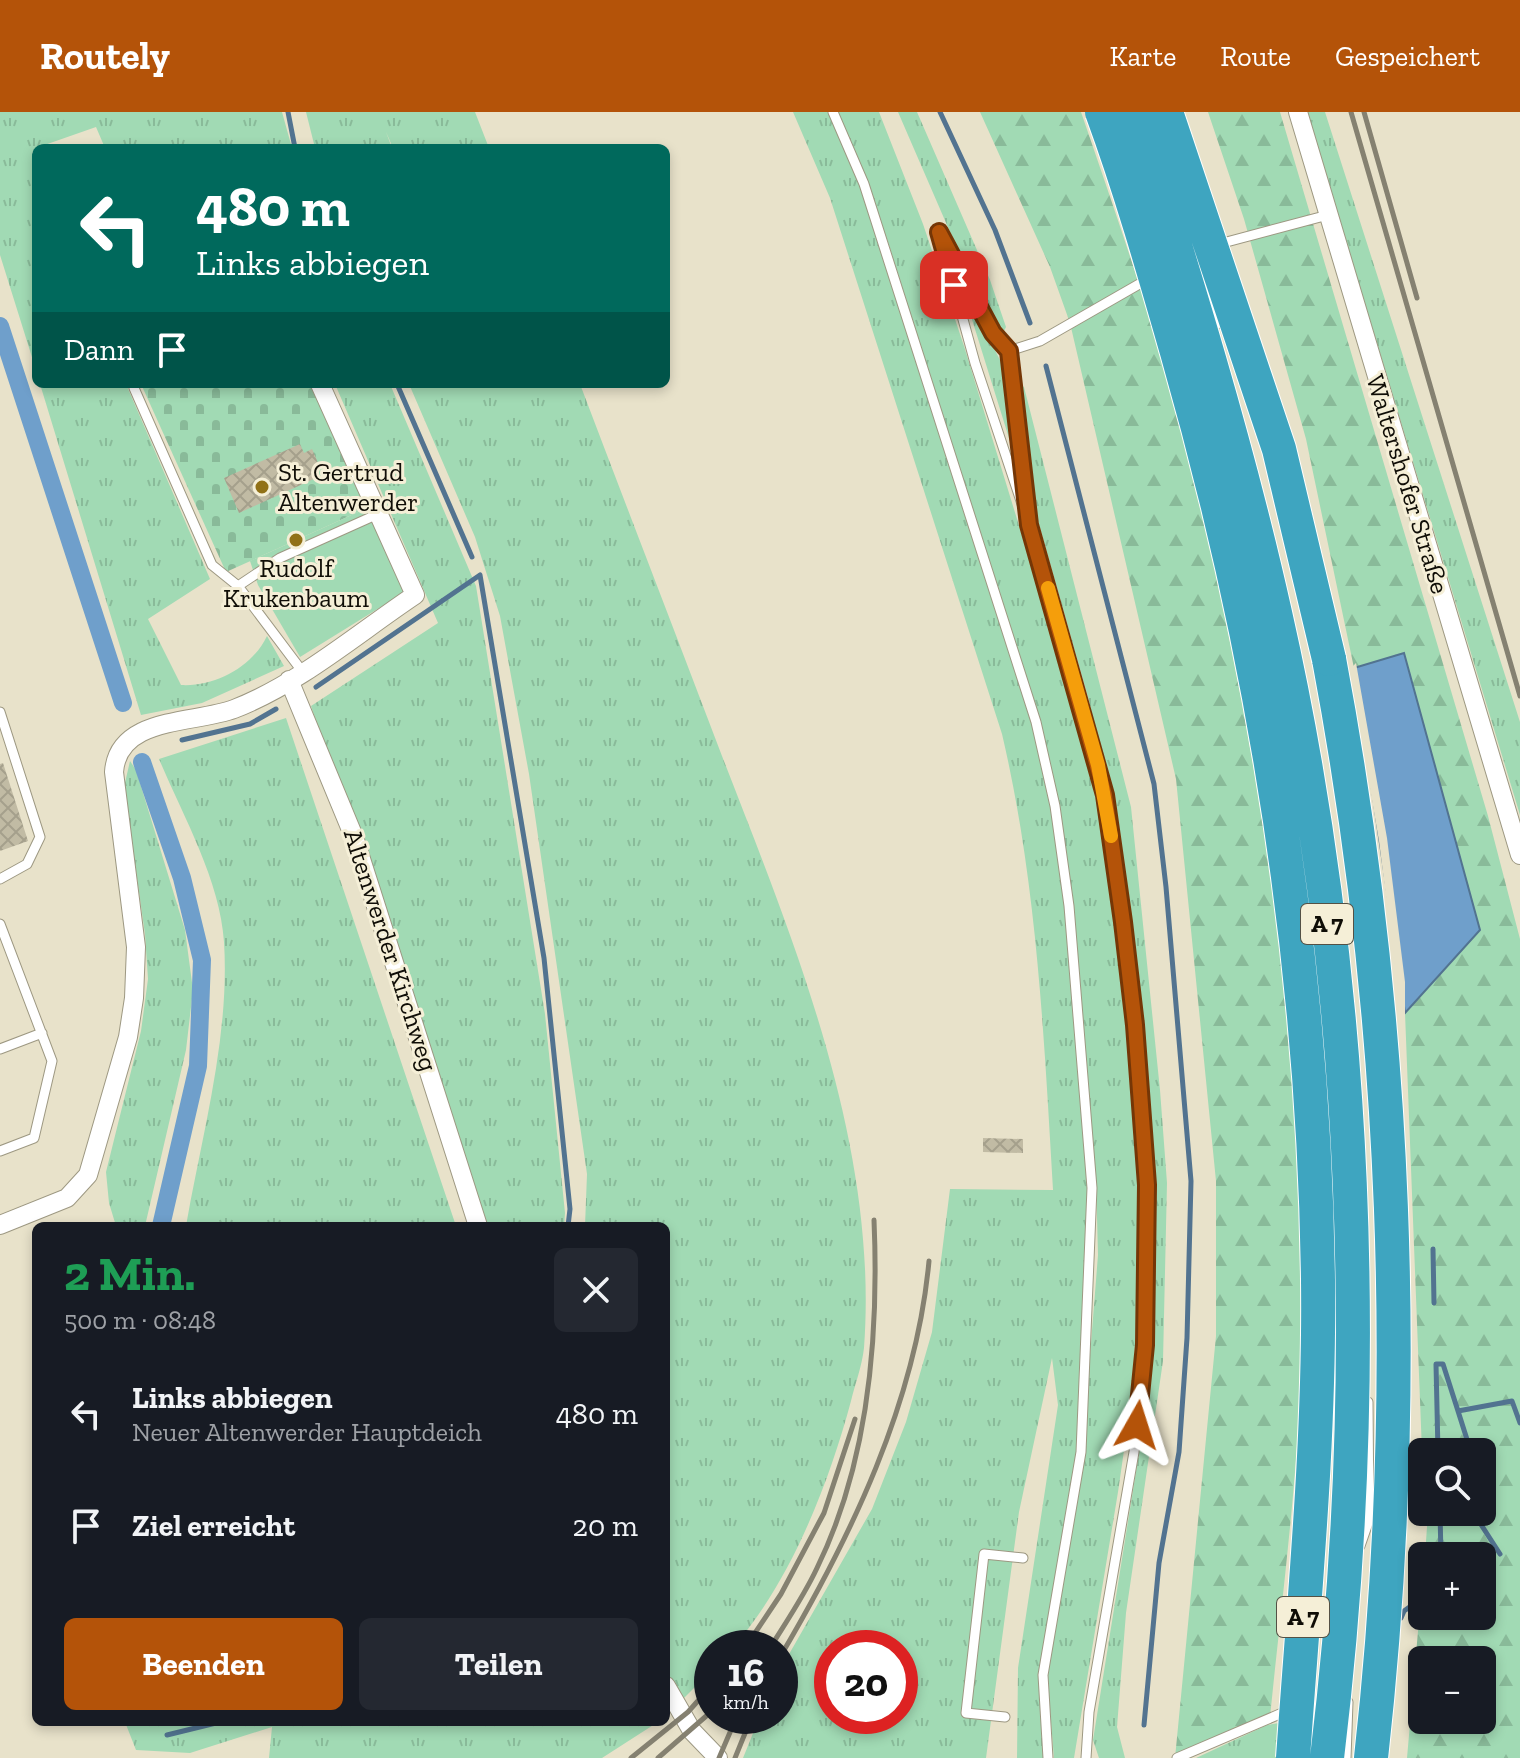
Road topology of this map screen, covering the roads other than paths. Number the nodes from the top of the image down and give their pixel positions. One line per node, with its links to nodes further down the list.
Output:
1 (833, 112): 39 (lane)
2 (1102, 112): 42 (highway, A 7, bridge)
3 (1133, 112): 43 (highway, A 7, bridge)
4 (1166, 112): 45 (highway, A 7, bridge)
5 (1298, 112): 6 (street, Waltershofer Straße)
6 (1328, 215): 7 (lane); 22 (street, Waltershofer Straße)
7 (1198, 254)
8 (1186, 260): 9 (lane)
9 (1173, 267)
10 (1202, 269): 12 (lane)
11 (1161, 273): 13 (lane)
12 (1220, 341)
13 (1009, 351): 18 (lane); 18 (lane)
14 (134, 388): 19 (lane)
15 (322, 388): 17 (street)
16 (1257, 487): 30 (lane)
17 (378, 514): 19 (lane); 20 (street)
18 (1029, 525): 40 (lane)
19 (238, 586): 20 (lane)
20 (296, 675): 28 (street, Altenwerder Kirchweg); 29 (street)
21 (0, 712): 23 (lane)
22 (1520, 855)
23 (0, 879)
24 (0, 924): 25 (lane)
25 (42, 1033): 26 (lane); 27 (lane)
26 (0, 1049)
27 (0, 1151)
28 (477, 1222)
29 (0, 1225)
30 (1364, 1290)
31 (1368, 1395): 33 (lane)
32 (1023, 1558): 37 (lane)
33 (1354, 1565)
34 (670, 1693): 38 (street)
35 (1322, 1697): 44 (lane)
36 (1309, 1702): 41 (lane)
37 (1005, 1717)
38 (718, 1758)
39 (1048, 1758)
40 (1086, 1758)
41 (1177, 1758)
42 (1293, 1758)
43 (1327, 1758)
44 (1346, 1758)
45 (1371, 1758)

